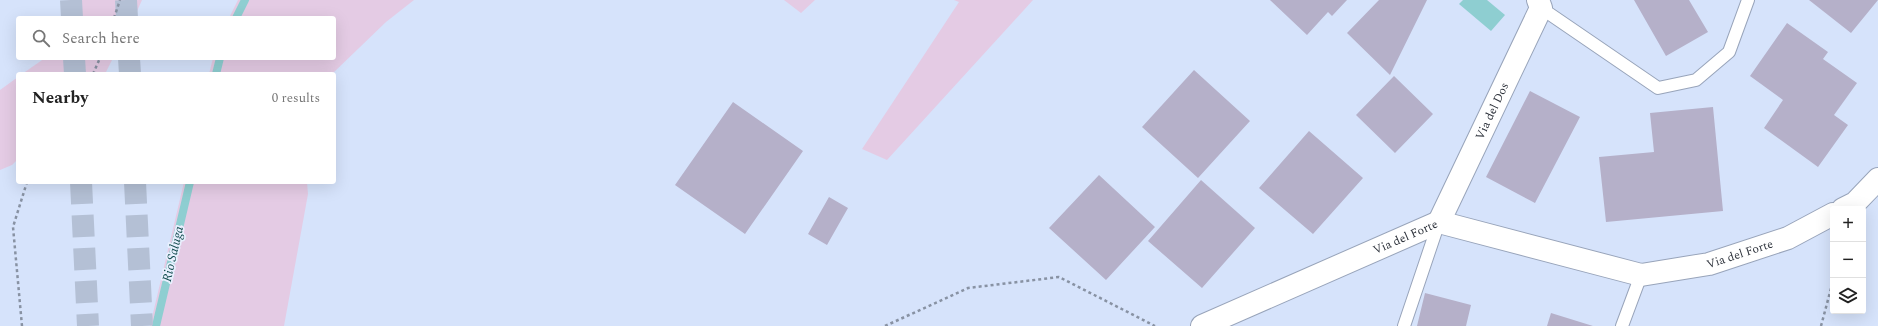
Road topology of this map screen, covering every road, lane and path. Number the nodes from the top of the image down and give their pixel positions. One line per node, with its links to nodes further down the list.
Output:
1 (120, 0): 4 (path)
2 (1748, 0): 3 (lane)
3 (1540, 4): 11 (street, Via del Dos)
4 (115, 16)
5 (99, 60): 6 (path)
6 (94, 72)
7 (1878, 179): 9 (street)
8 (26, 184): 14 (path)
9 (1848, 206)
10 (1830, 216): 12 (street, Via del Forte)
11 (1439, 222): 12 (street, Via del Forte); 17 (street, Via del Forte); 18 (lane)
12 (1641, 275): 19 (lane)
13 (1830, 292): 20 (path)
14 (22, 326)
15 (885, 326): 16 (path)
16 (1155, 326)
17 (1202, 326)
18 (1404, 326)
19 (1622, 326)
20 (1821, 326)

